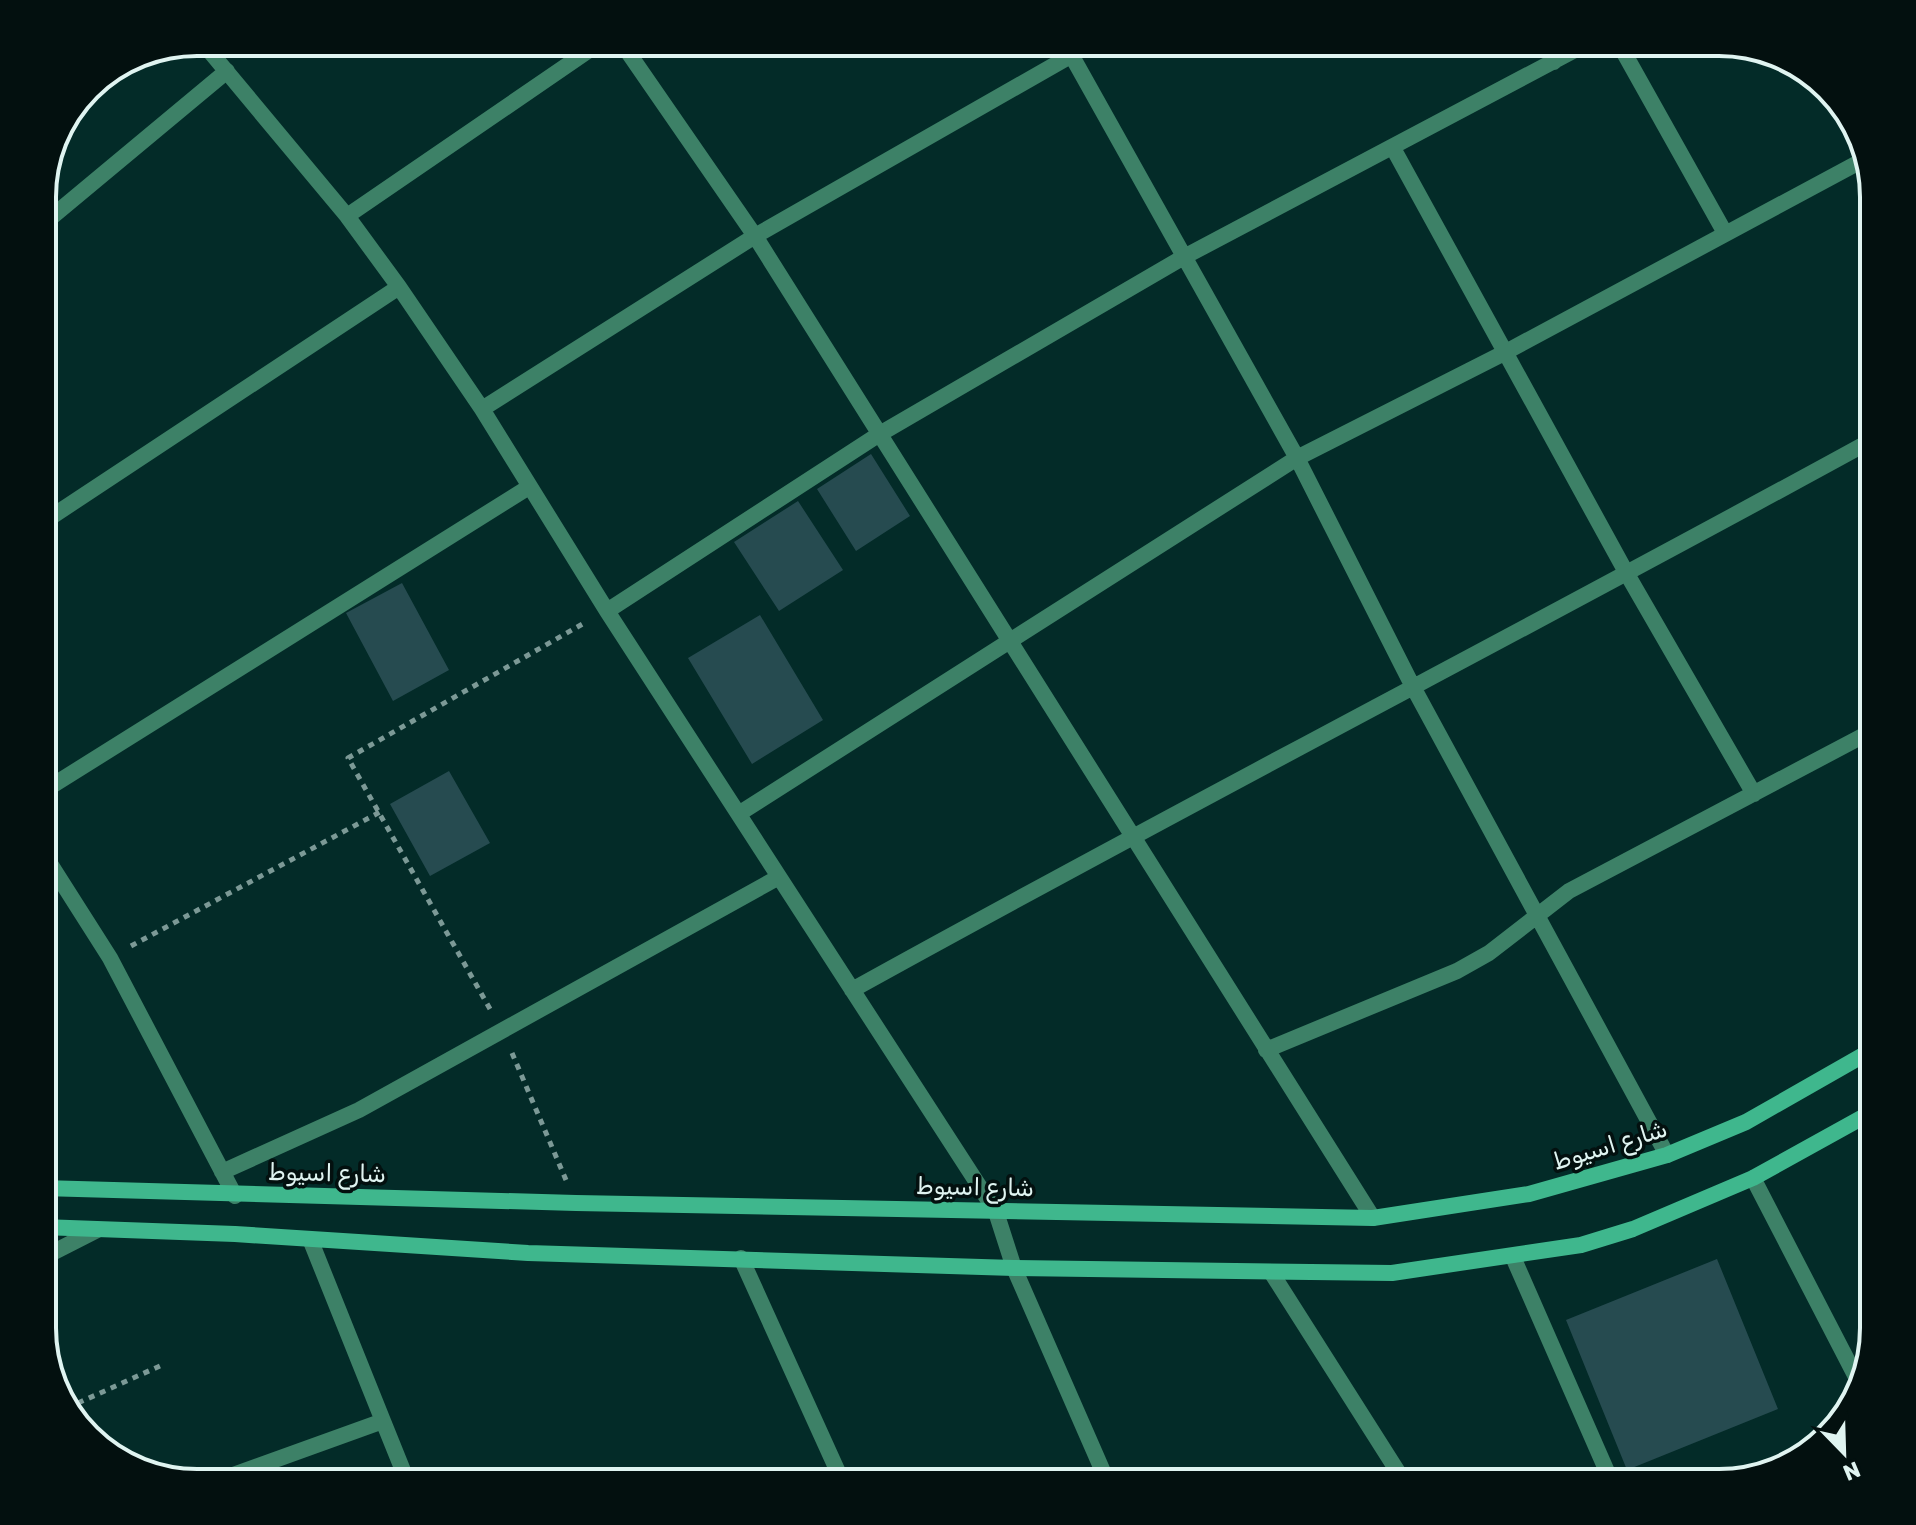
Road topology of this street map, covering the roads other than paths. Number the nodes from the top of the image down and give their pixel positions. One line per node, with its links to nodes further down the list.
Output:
1 (214, 56): 10 (street)
2 (581, 56): 14 (street)
3 (631, 56): 16 (street)
4 (1056, 56): 16 (street)
5 (1072, 56): 17 (street)
6 (1551, 56): 9 (street)
7 (1565, 56): 9 (street)
8 (1626, 56): 15 (street)
9 (1554, 62): 11 (street)
10 (227, 71): 13 (street); 14 (street)
11 (1393, 148): 17 (street); 19 (street)
12 (1856, 164): 15 (street)
13 (56, 213)
14 (347, 216): 18 (street)
15 (1725, 233): 19 (street)
16 (755, 236): 20 (street); 21 (street)
17 (1182, 258): 21 (street); 23 (street)
18 (399, 287): 20 (street); 25 (street)
19 (1504, 353): 23 (street); 26 (street)
20 (482, 409): 24 (street)
21 (878, 435): 27 (street); 28 (street)
22 (1860, 447): 26 (street)
23 (1297, 458): 28 (street); 29 (street)
24 (529, 487): 27 (street); 31 (street)
25 (56, 514)
26 (1627, 574): 29 (street); 32 (street)
27 (607, 611): 33 (street)
28 (1012, 638): 33 (street); 34 (street)
29 (1412, 685): 34 (street); 37 (street)
30 (1860, 737): 32 (street)
31 (56, 783)
32 (1754, 794): 37 (street)
33 (740, 813): 36 (street)
34 (1133, 834): 38 (street); 39 (street)
35 (56, 873): 43 (street)
36 (779, 877): 38 (street); 43 (street)
37 (1537, 913): 39 (street); 42 (street)
38 (852, 990): 47 (street)
39 (1266, 1050): 48 (street)
40 (1860, 1057): 42 (street, شارع اسيوط)
41 (1860, 1119): 44 (street)
42 (1667, 1155): 48 (street, شارع اسيوط)
43 (222, 1172): 46 (street)
44 (1753, 1178): 53 (street); 57 (street)
45 (56, 1189): 46 (street, شارع اسيوط)
46 (235, 1196): 47 (street, شارع اسيوط)
47 (996, 1212): 48 (street, شارع اسيوط); 55 (street)
48 (1373, 1218)
49 (56, 1228): 50 (street)
50 (97, 1230): 51 (street); 52 (street)
51 (310, 1239): 54 (street); 58 (street)
52 (56, 1251)
53 (1513, 1257): 56 (street); 64 (street)
54 (741, 1258): 55 (street); 61 (street)
55 (1014, 1268): 56 (street); 62 (street)
56 (1271, 1272): 63 (street)
57 (1853, 1371)
58 (383, 1421): 59 (street); 60 (street)
59 (250, 1469)
60 (402, 1469)
61 (837, 1469)
62 (1102, 1469)
63 (1396, 1469)
64 (1606, 1469)

